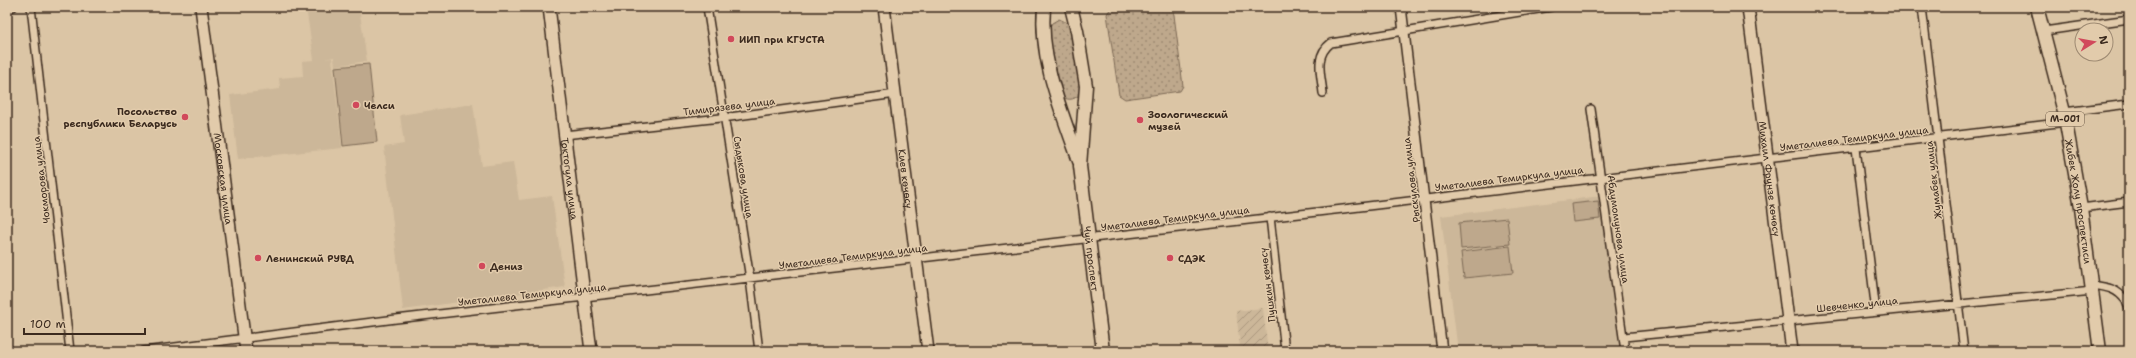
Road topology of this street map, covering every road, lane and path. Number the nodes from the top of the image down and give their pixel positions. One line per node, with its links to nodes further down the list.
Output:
1 (13, 7): 14 (street)
2 (31, 7): 46 (street, Чокморова улица)
3 (201, 7): 45 (main road, Московская улица)
4 (549, 7): 24 (main road, Токтогула улица)
5 (707, 7): 22 (street, Сыдыкова улица)
6 (884, 7): 19 (main road, Киев көчөсү)
7 (1044, 7): 28 (main road, Чуй проспект)
8 (1071, 7): 28 (main road, Чуй проспект)
9 (1401, 7): 16 (street, Рыскулова улица)
10 (1551, 7): 16 (street)
11 (1748, 7): 27 (main road, Михаил Фрунзе көчөсү)
12 (1922, 7): 25 (street, Жумабек улица)
13 (2037, 7): 17 (main road, Жибек Жолу проспектиси / М-001)
14 (7, 8)
15 (2129, 19): 17 (street)
16 (1404, 31): 18 (street); 30 (street, Рыскулова улица)
17 (2044, 31): 23 (main road, Жибек Жолу проспектиси / М-001)
18 (1324, 93)
19 (896, 94): 22 (street, Тимирязева улица); 35 (main road, Киев көчөсү)
20 (2129, 104): 23 (street, Уметалиева Темиркула улица)
21 (1591, 109): 29 (street, Абдумомунова улица)
22 (724, 117): 24 (street, Тимирязева улица); 36 (street, Сыдыкова улица)
23 (2065, 117): 25 (street, Уметалиева Темиркула улица); 32 (main road, Жибек Жолу проспектиси / М-001)
24 (564, 135): 38 (main road, Токтогула улица)
25 (1938, 138): 26 (street, Уметалиева Темиркула улица); 40 (street, Жумабек улица)
26 (1856, 148): 27 (street, Уметалиева Темиркула улица); 42 (street)
27 (1767, 158): 29 (street, Уметалиева Темиркула улица); 43 (main road, Михаил Фрунзе көчөсү)
28 (1080, 166): 34 (main road, Чуй проспект)
29 (1601, 177): 30 (street, Уметалиева Темиркула улица); 44 (street, Абдумомунова улица)
30 (1424, 199): 33 (street, Уметалиева Темиркула улица); 54 (street, Рыскулова улица)
31 (2129, 202): 32 (street)
32 (2081, 208): 37 (main road, Жибек Жолу проспектиси / М-001)
33 (1270, 217): 34 (street, Уметалиева Темиркула улица); 53 (street, Пушкин көчөсү)
34 (1089, 238): 35 (street, Уметалиева Темиркула улица); 52 (main road, Чуй проспект)
35 (917, 258): 36 (street, Уметалиева Темиркула улица); 51 (main road, Киев көчөсү)
36 (750, 279): 38 (street, Уметалиева Темиркула улица); 50 (street, Сыдыкова улица)
37 (2092, 288): 39 (street, Шевченко улица); 40 (street, Шевченко улица); 58 (main road, Жибек Жолу проспектиси / М-001)
38 (584, 298): 45 (street, Уметалиева Темиркула улица); 49 (main road, Токтогула улица)
39 (2128, 301): 41 (street)
40 (1958, 304): 42 (street, Шевченко улица); 57 (street, Жумабек улица)
41 (2129, 309)
42 (1876, 312): 43 (street, Шевченко улица)
43 (1788, 321): 44 (street, Шевченко улица); 56 (main road, Михаил Фрунзе көчөсү)
44 (1624, 337): 55 (street, Абдумомунова улица)
45 (244, 338): 47 (street, Уметалиева Темиркула улица); 48 (main road, Московская улица)
46 (70, 351)
47 (144, 351)
48 (246, 351)
49 (591, 351)
50 (759, 351)
51 (928, 351)
52 (1103, 351)
53 (1285, 351)
54 (1442, 351)
55 (1625, 351)
56 (1792, 351)
57 (1964, 351)
58 (2100, 351)

